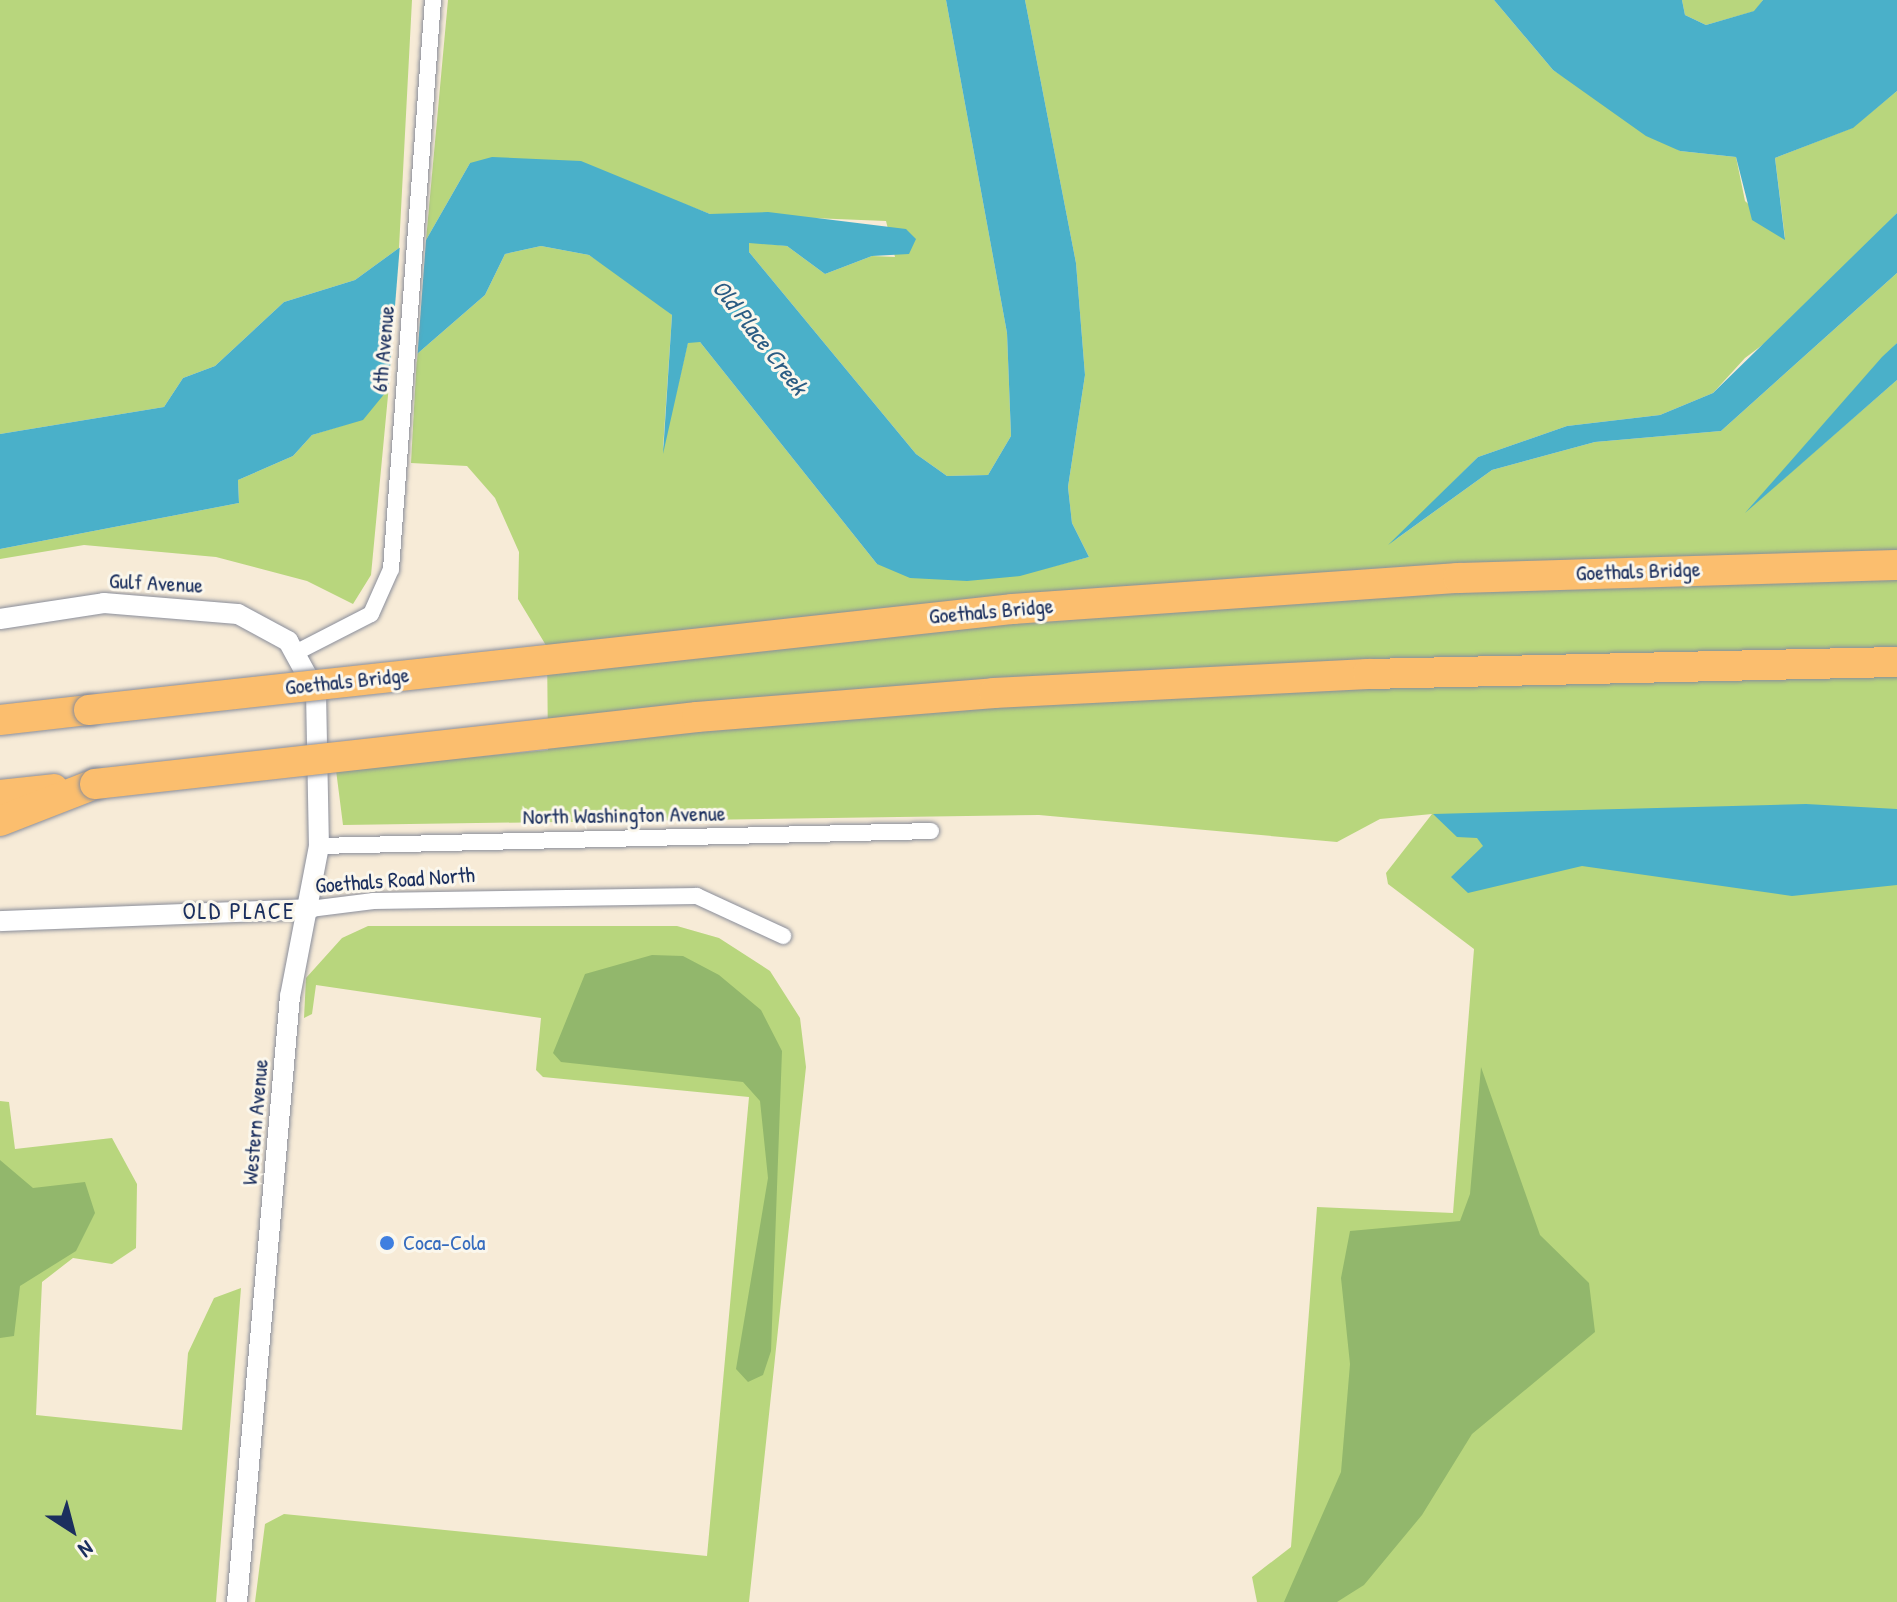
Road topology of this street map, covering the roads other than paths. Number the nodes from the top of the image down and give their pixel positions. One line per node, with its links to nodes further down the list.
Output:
1 (433, 0): 4 (street, 6th Avenue)
2 (1897, 565): 6 (highway, Goethals Bridge, bridge)
3 (0, 619): 4 (street, Gulf Avenue)
4 (297, 652): 11 (street, Western Avenue)
5 (1897, 662): 7 (highway, bridge)
6 (0, 720)
7 (95, 784): 8 (highway); 9 (highway)
8 (0, 795)
9 (0, 821)
10 (931, 831): 11 (street, North Washington Avenue)
11 (319, 846): 12 (street, Western Avenue)
12 (310, 909): 13 (street, Goethals Road North); 14 (street, Goethals Road North); 15 (street, Western Avenue)
13 (0, 921)
14 (783, 936)
15 (237, 1602)

